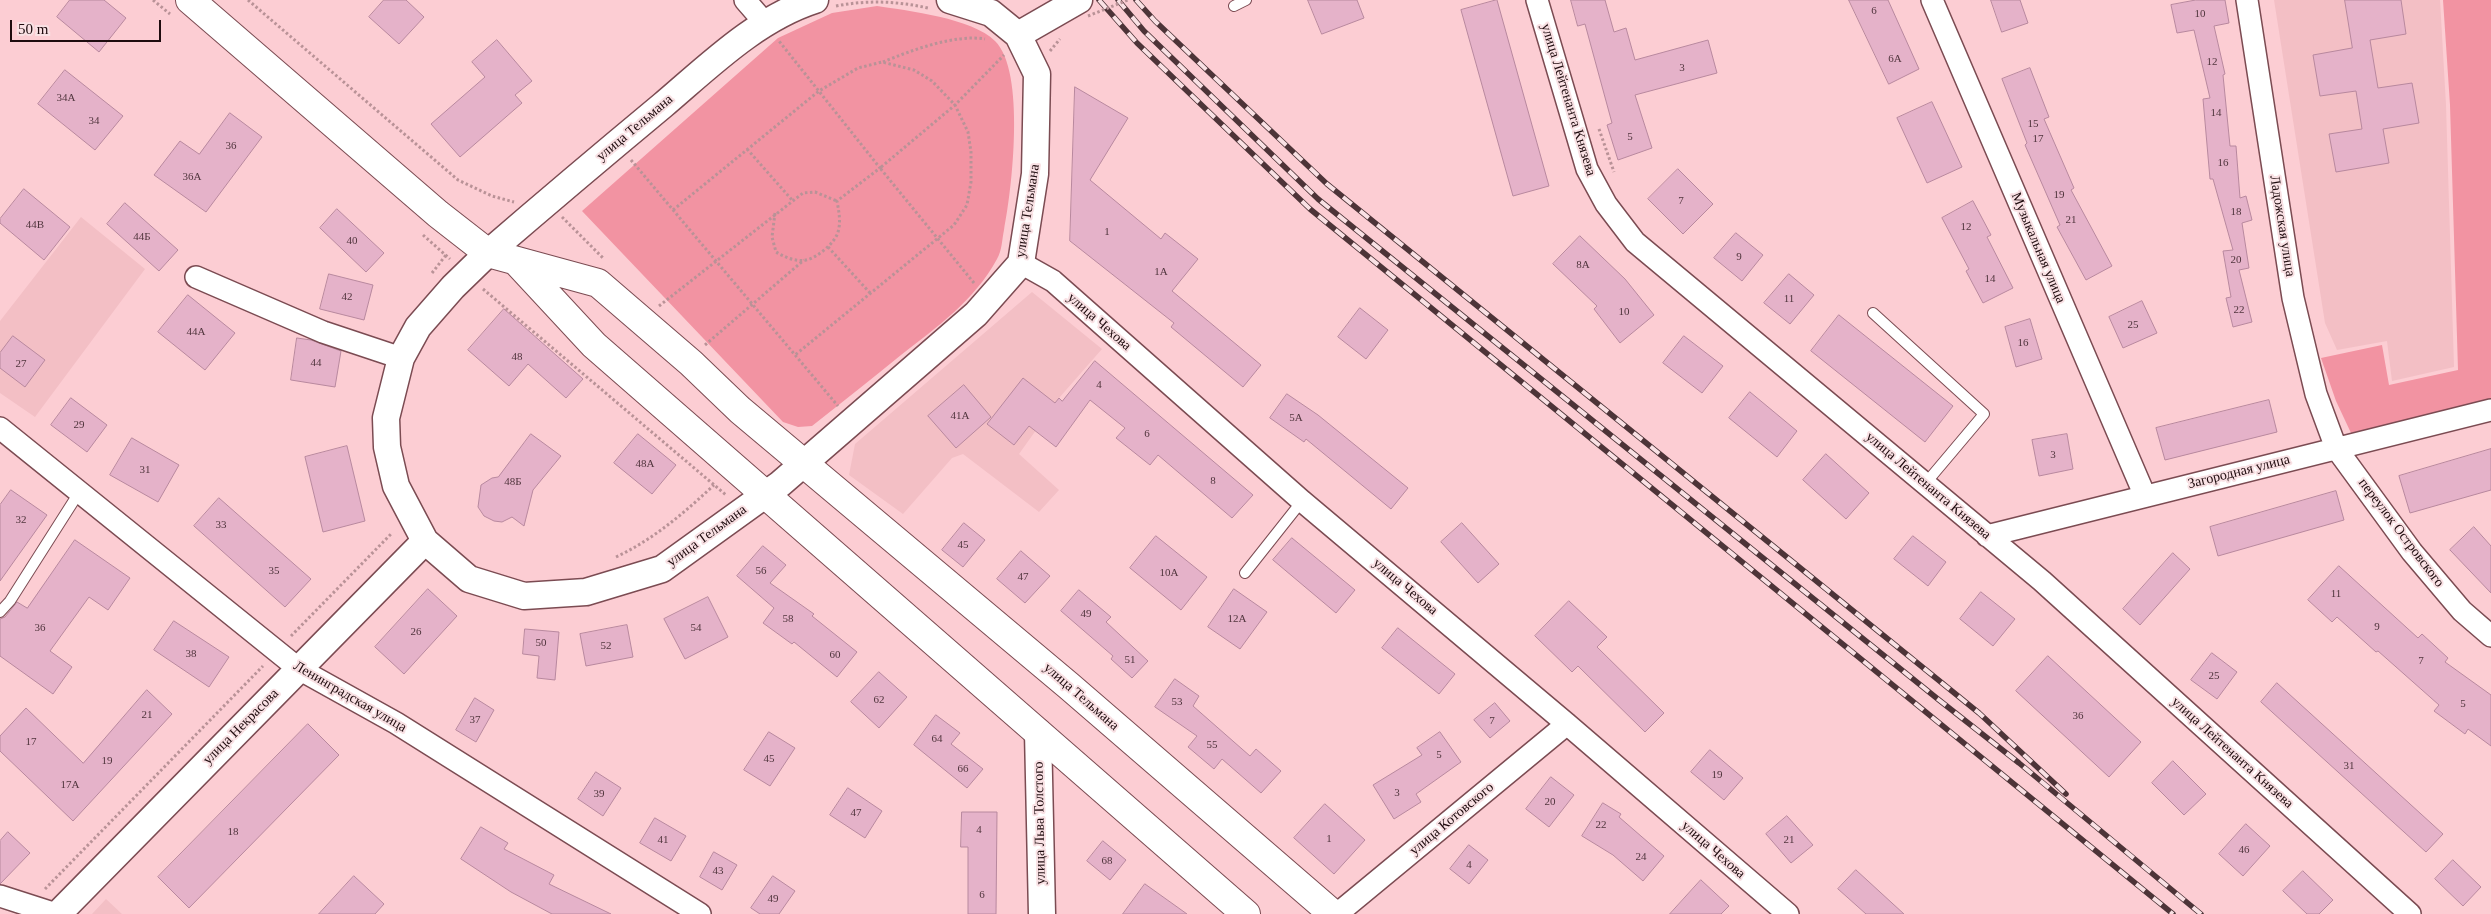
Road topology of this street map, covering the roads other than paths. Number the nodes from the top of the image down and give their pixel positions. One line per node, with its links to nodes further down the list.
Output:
1 (745, 0): 11 (street)
2 (815, 0): 11 (street, улица Тельмана)
3 (950, 0): 12 (street, улица Тельмана)
4 (1246, 0): 8 (lane)
5 (1537, 0): 23 (street, улица Лейтенанта Князева)
6 (1932, 0): 26 (street, Музыкальная улица)
7 (2246, 0): 21 (street, Ладожская улица)
8 (1234, 6)
9 (1082, 9): 12 (street)
10 (183, 10): 13 (main road, улица Тельмана)
11 (765, 23): 13 (street, улица Тельмана)
12 (1014, 42): 15 (street, улица Тельмана)
13 (488, 253): 14 (main road, улица Тельмана); 18 (street, улица Тельмана)
14 (516, 261): 22 (main road, улица Тельмана); 25 (main road)
15 (1021, 263): 22 (street, улица Тельмана); 27 (street, улица Чехова)
16 (196, 277): 18 (street)
17 (1873, 312): 23 (lane)
18 (401, 358): 29 (street, улица Тельмана)
19 (2491, 410): 21 (street, Загородная улица)
20 (0, 428): 24 (street, Ленинградская улица)
21 (2336, 448): 26 (street, Загородная улица); 32 (street, переулок Островского)
22 (803, 463): 25 (street, улица Тельмана); 41 (main road, улица Тельмана)
23 (1925, 484): 28 (street, улица Лейтенанта Князева)
24 (80, 491): 31 (lane); 33 (street, Ленинградская улица)
25 (766, 494): 29 (street, улица Тельмана); 35 (main road)
26 (2145, 496): 28 (street, Загородная улица)
27 (1302, 501): 30 (lane); 34 (street, улица Чехова)
28 (1987, 536): 43 (street, улица Лейтенанта Князева)
29 (425, 542): 33 (street, улица Некрасова)
30 (1245, 573)
31 (0, 612)
32 (2491, 636)
33 (299, 669): 37 (street, улица Некрасова); 38 (street, Ленинградская улица)
34 (1567, 724): 41 (street, улица Котовского); 42 (street, улица Чехова)
35 (1038, 732): 39 (street, улица Льва Толстого); 40 (main road)
36 (0, 896): 37 (street)
37 (57, 914)
38 (700, 914)
39 (1042, 914)
40 (1246, 914)
41 (1335, 914)
42 (1788, 914)
43 (2410, 914)

